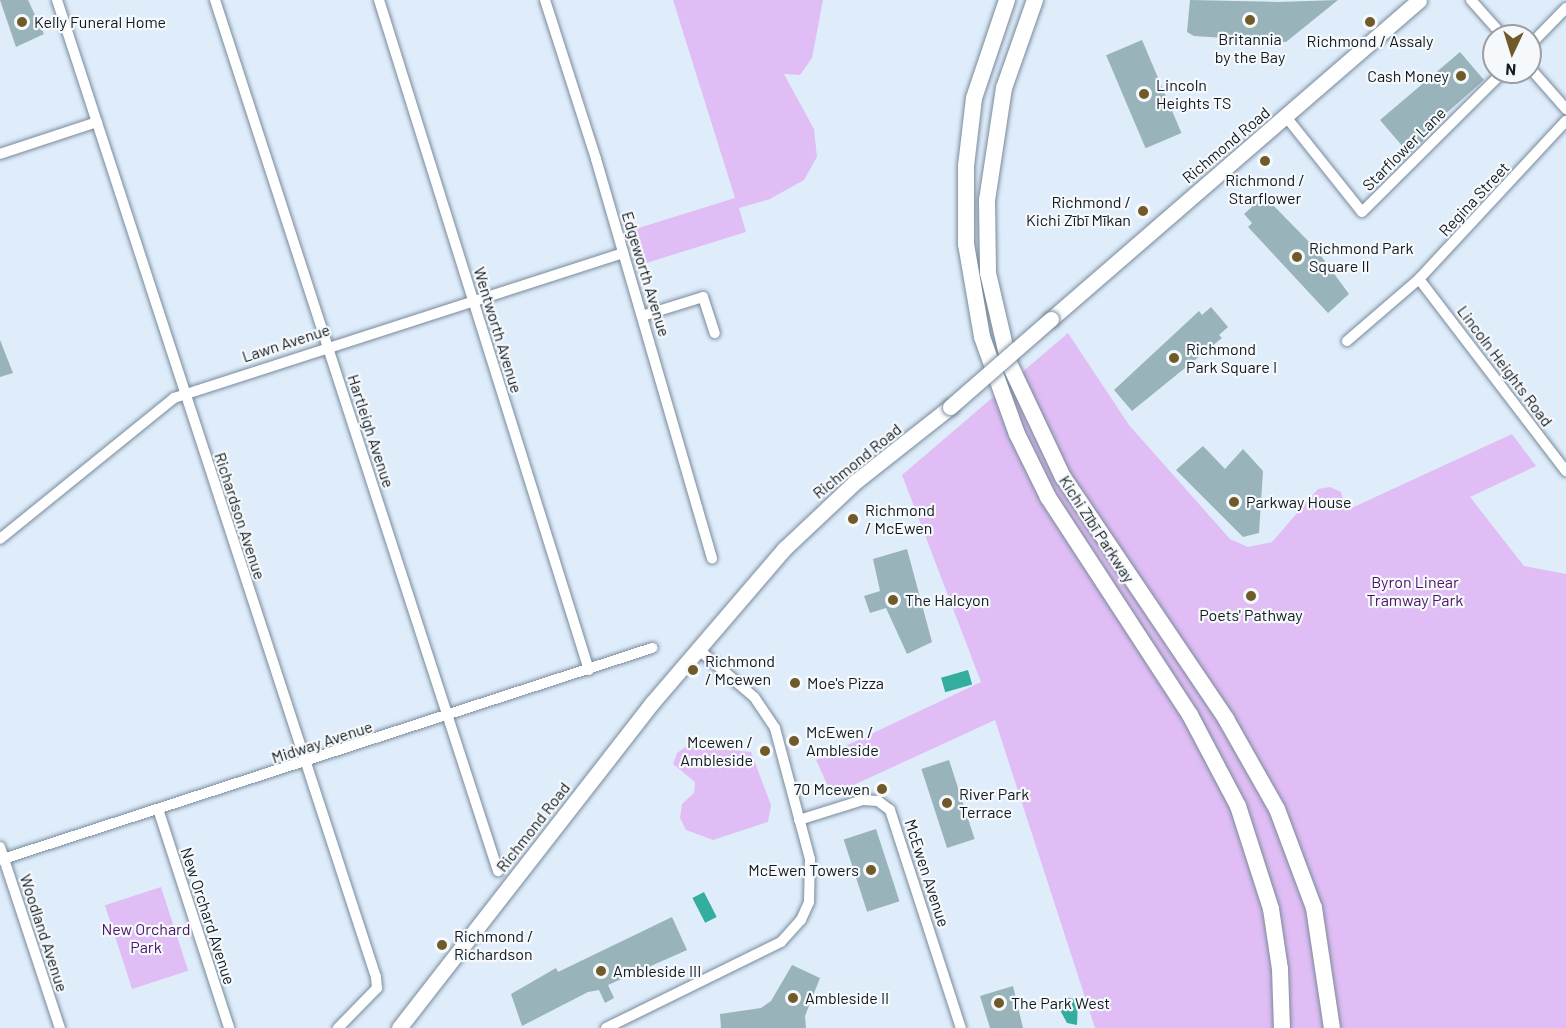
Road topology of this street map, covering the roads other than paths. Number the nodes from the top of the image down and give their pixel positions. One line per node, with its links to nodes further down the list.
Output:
1 (57, 0): 17 (street, Richardson Avenue)
2 (215, 0): 25 (street, Hartleigh Avenue)
3 (379, 0): 21 (street, Wentworth Avenue)
4 (544, 0): 19 (street, Edgeworth Avenue)
5 (1007, 0): 46 (highway, Kichi Zībī Parkway)
6 (1035, 0): 47 (highway, Kichi Zībī Parkway)
7 (1419, 0): 15 (main road, Richmond Road)
8 (1471, 0): 10 (street)
9 (1566, 8): 11 (street)
10 (1492, 24)
11 (1542, 33)
12 (1542, 82): 14 (street)
13 (1491, 84): 15 (street, Starflower Lane)
14 (1566, 110)
15 (1287, 117): 31 (main road, Richmond Road, bridge)
16 (1566, 121): 20 (street, Regina Street)
17 (97, 122): 18 (street); 26 (street, Richardson Avenue)
18 (0, 154)
19 (623, 253): 21 (street, Lawn Avenue); 22 (street, Edgeworth Avenue)
20 (1419, 279): 24 (street, Regina Street); 27 (street, Lincoln Heights Road)
21 (473, 299): 25 (street, Lawn Avenue); 32 (street, Wentworth Avenue)
22 (642, 316): 23 (street); 29 (street, Edgeworth Avenue)
23 (715, 333)
24 (1347, 341)
25 (328, 345): 26 (street, Lawn Avenue); 33 (street, Hartleigh Avenue)
26 (184, 393): 28 (street, Lawn Avenue); 34 (street, Richardson Avenue)
27 (1566, 471)
28 (0, 539)
29 (712, 559)
30 (652, 648): 32 (street, Midway Avenue)
31 (698, 649): 36 (street); 43 (main road, Richmond Road)
32 (589, 670): 33 (street, Midway Avenue)
33 (448, 716): 34 (street, Midway Avenue); 39 (street, Hartleigh Avenue)
34 (304, 763): 35 (street, Midway Avenue); 42 (street, Richardson Avenue)
35 (159, 812): 38 (street, Midway Avenue); 41 (street, New Orchard Avenue)
36 (799, 820): 44 (street); 45 (street, McEwen Avenue)
37 (0, 847): 38 (street, Woodland Avenue)
38 (2, 860): 40 (street, Woodland Avenue)
39 (498, 871)
40 (60, 1028)
41 (229, 1028)
42 (338, 1028)
43 (399, 1028)
44 (606, 1028)
45 (961, 1028)
46 (1282, 1028)
47 (1332, 1028)

